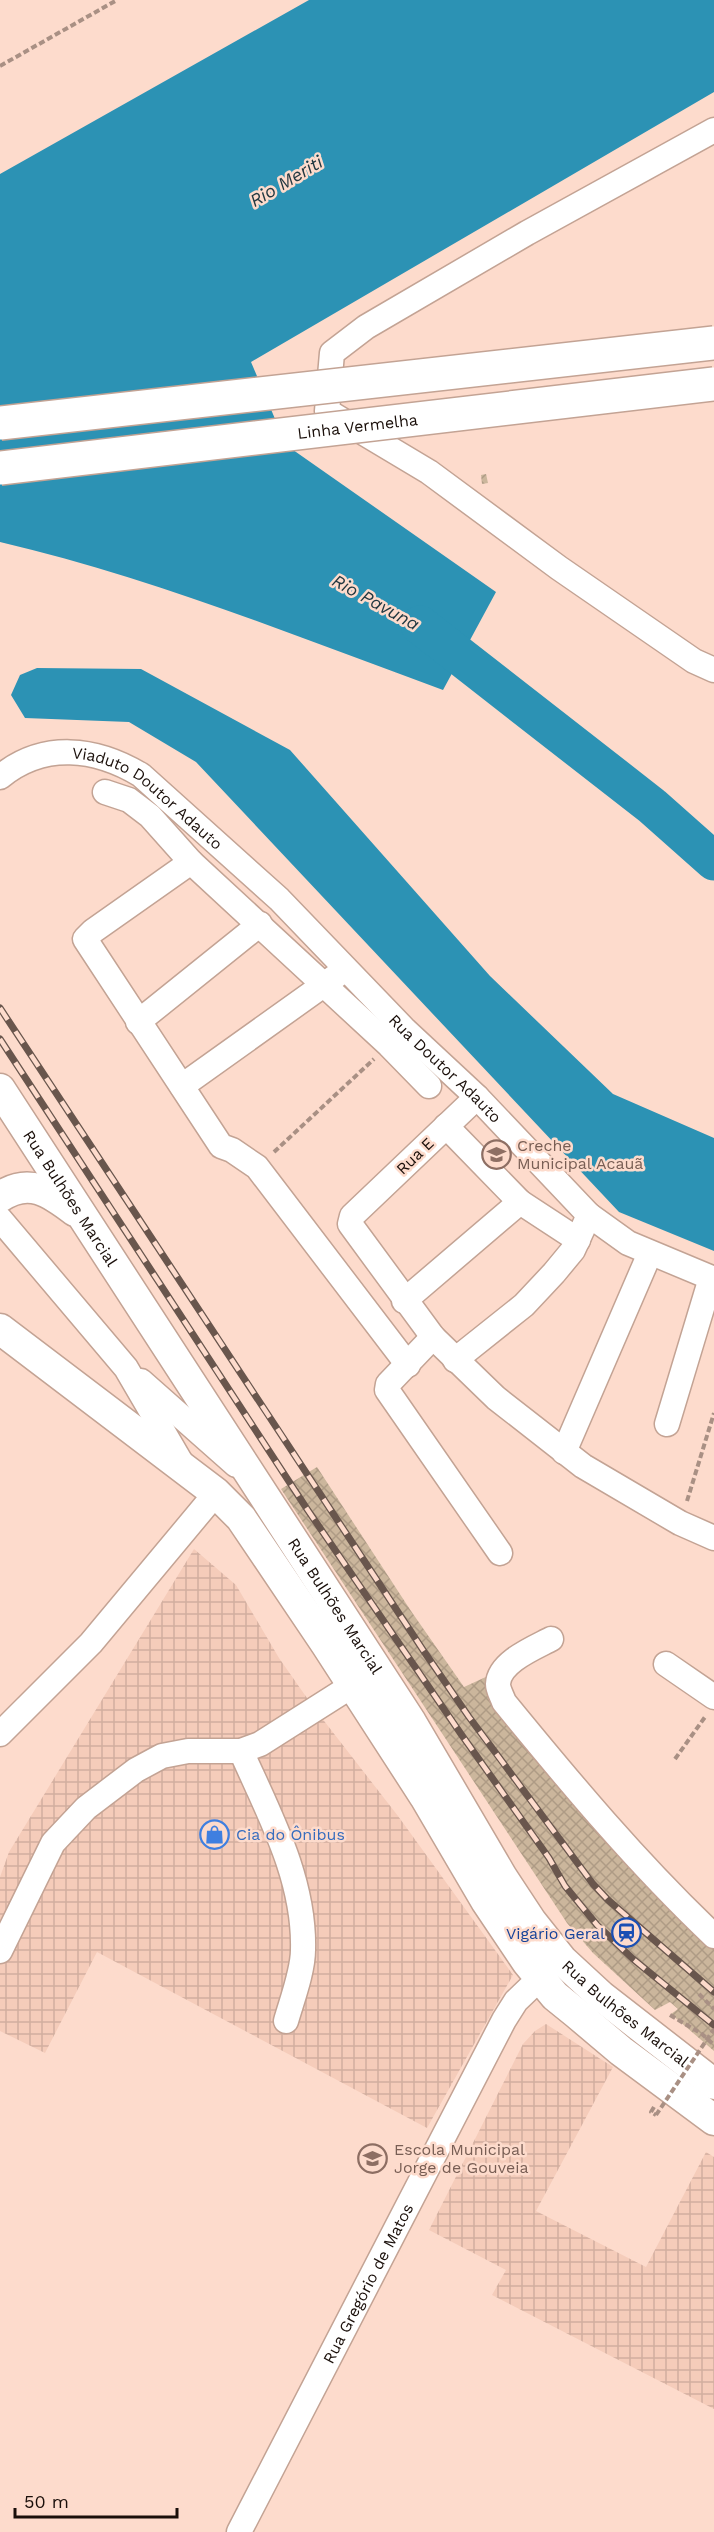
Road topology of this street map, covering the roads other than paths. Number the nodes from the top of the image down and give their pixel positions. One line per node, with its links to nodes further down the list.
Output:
1 (714, 130): 6 (street)
2 (714, 343): 4 (highway, bridge)
3 (714, 384): 5 (highway, Linha Vermelha, bridge)
4 (0, 423)
5 (0, 468)
6 (714, 670)
7 (0, 777): 10 (street, Viaduto Doutor Adauto)
8 (105, 792): 9 (street)
9 (191, 862): 11 (street); 14 (street)
10 (279, 899): 12 (street, Rua Doutor Adauto)
11 (260, 924): 13 (street); 14 (street)
12 (345, 970): 13 (street); 18 (street, Rua Doutor Adauto)
13 (323, 985): 15 (street); 16 (street)
14 (138, 1022): 15 (street)
15 (182, 1086): 32 (street)
16 (429, 1086)
17 (0, 1089): 23 (main road, Rua Bulhões Marcial)
18 (477, 1097): 19 (street, Rua E); 22 (street, Rua Doutor Adauto)
19 (447, 1126): 21 (street); 28 (street, Rua E)
20 (0, 1197): 23 (main road)
21 (520, 1202): 25 (street); 28 (street)
22 (589, 1215): 25 (street); 26 (street, Rua Doutor Adauto)
23 (84, 1218): 37 (main road, Rua Bulhões Marcial)
24 (0, 1219): 33 (street)
25 (578, 1240): 31 (street)
26 (650, 1253): 27 (street, Rua Doutor Adauto); 35 (street)
27 (713, 1279): 34 (street)
28 (404, 1301): 30 (street)
29 (0, 1329): 36 (main road, Rua Bulhões Marcial)
30 (433, 1337): 31 (street); 32 (street)
31 (455, 1360): 35 (street)
32 (408, 1365): 40 (street)
33 (126, 1368): 36 (street); 37 (street)
34 (667, 1424)
35 (564, 1452): 39 (street)
36 (186, 1470): 38 (main road, Rua Bulhões Marcial)
37 (259, 1485): 41 (main road, Rua Bulhões Marcial)
38 (216, 1493): 41 (main road, Rua Bulhões Marcial); 46 (street)
39 (714, 1538)
40 (500, 1553)
41 (337, 1636): 44 (main road, Rua Bulhões Marcial); 52 (main road, Rua Bulhões Marcial)
42 (551, 1639): 48 (street)
43 (666, 1664): 45 (street)
44 (353, 1685): 47 (street); 50 (main road, Rua Bulhões Marcial)
45 (711, 1705)
46 (0, 1734)
47 (241, 1751): 49 (street); 51 (street)
48 (714, 1936)
49 (0, 1951)
50 (540, 1978): 53 (main road, Rua Bulhões Marcial); 54 (street, Rua Gregório de Matos)
51 (286, 2021)
52 (714, 2084)
53 (714, 2120)
54 (239, 2532)

